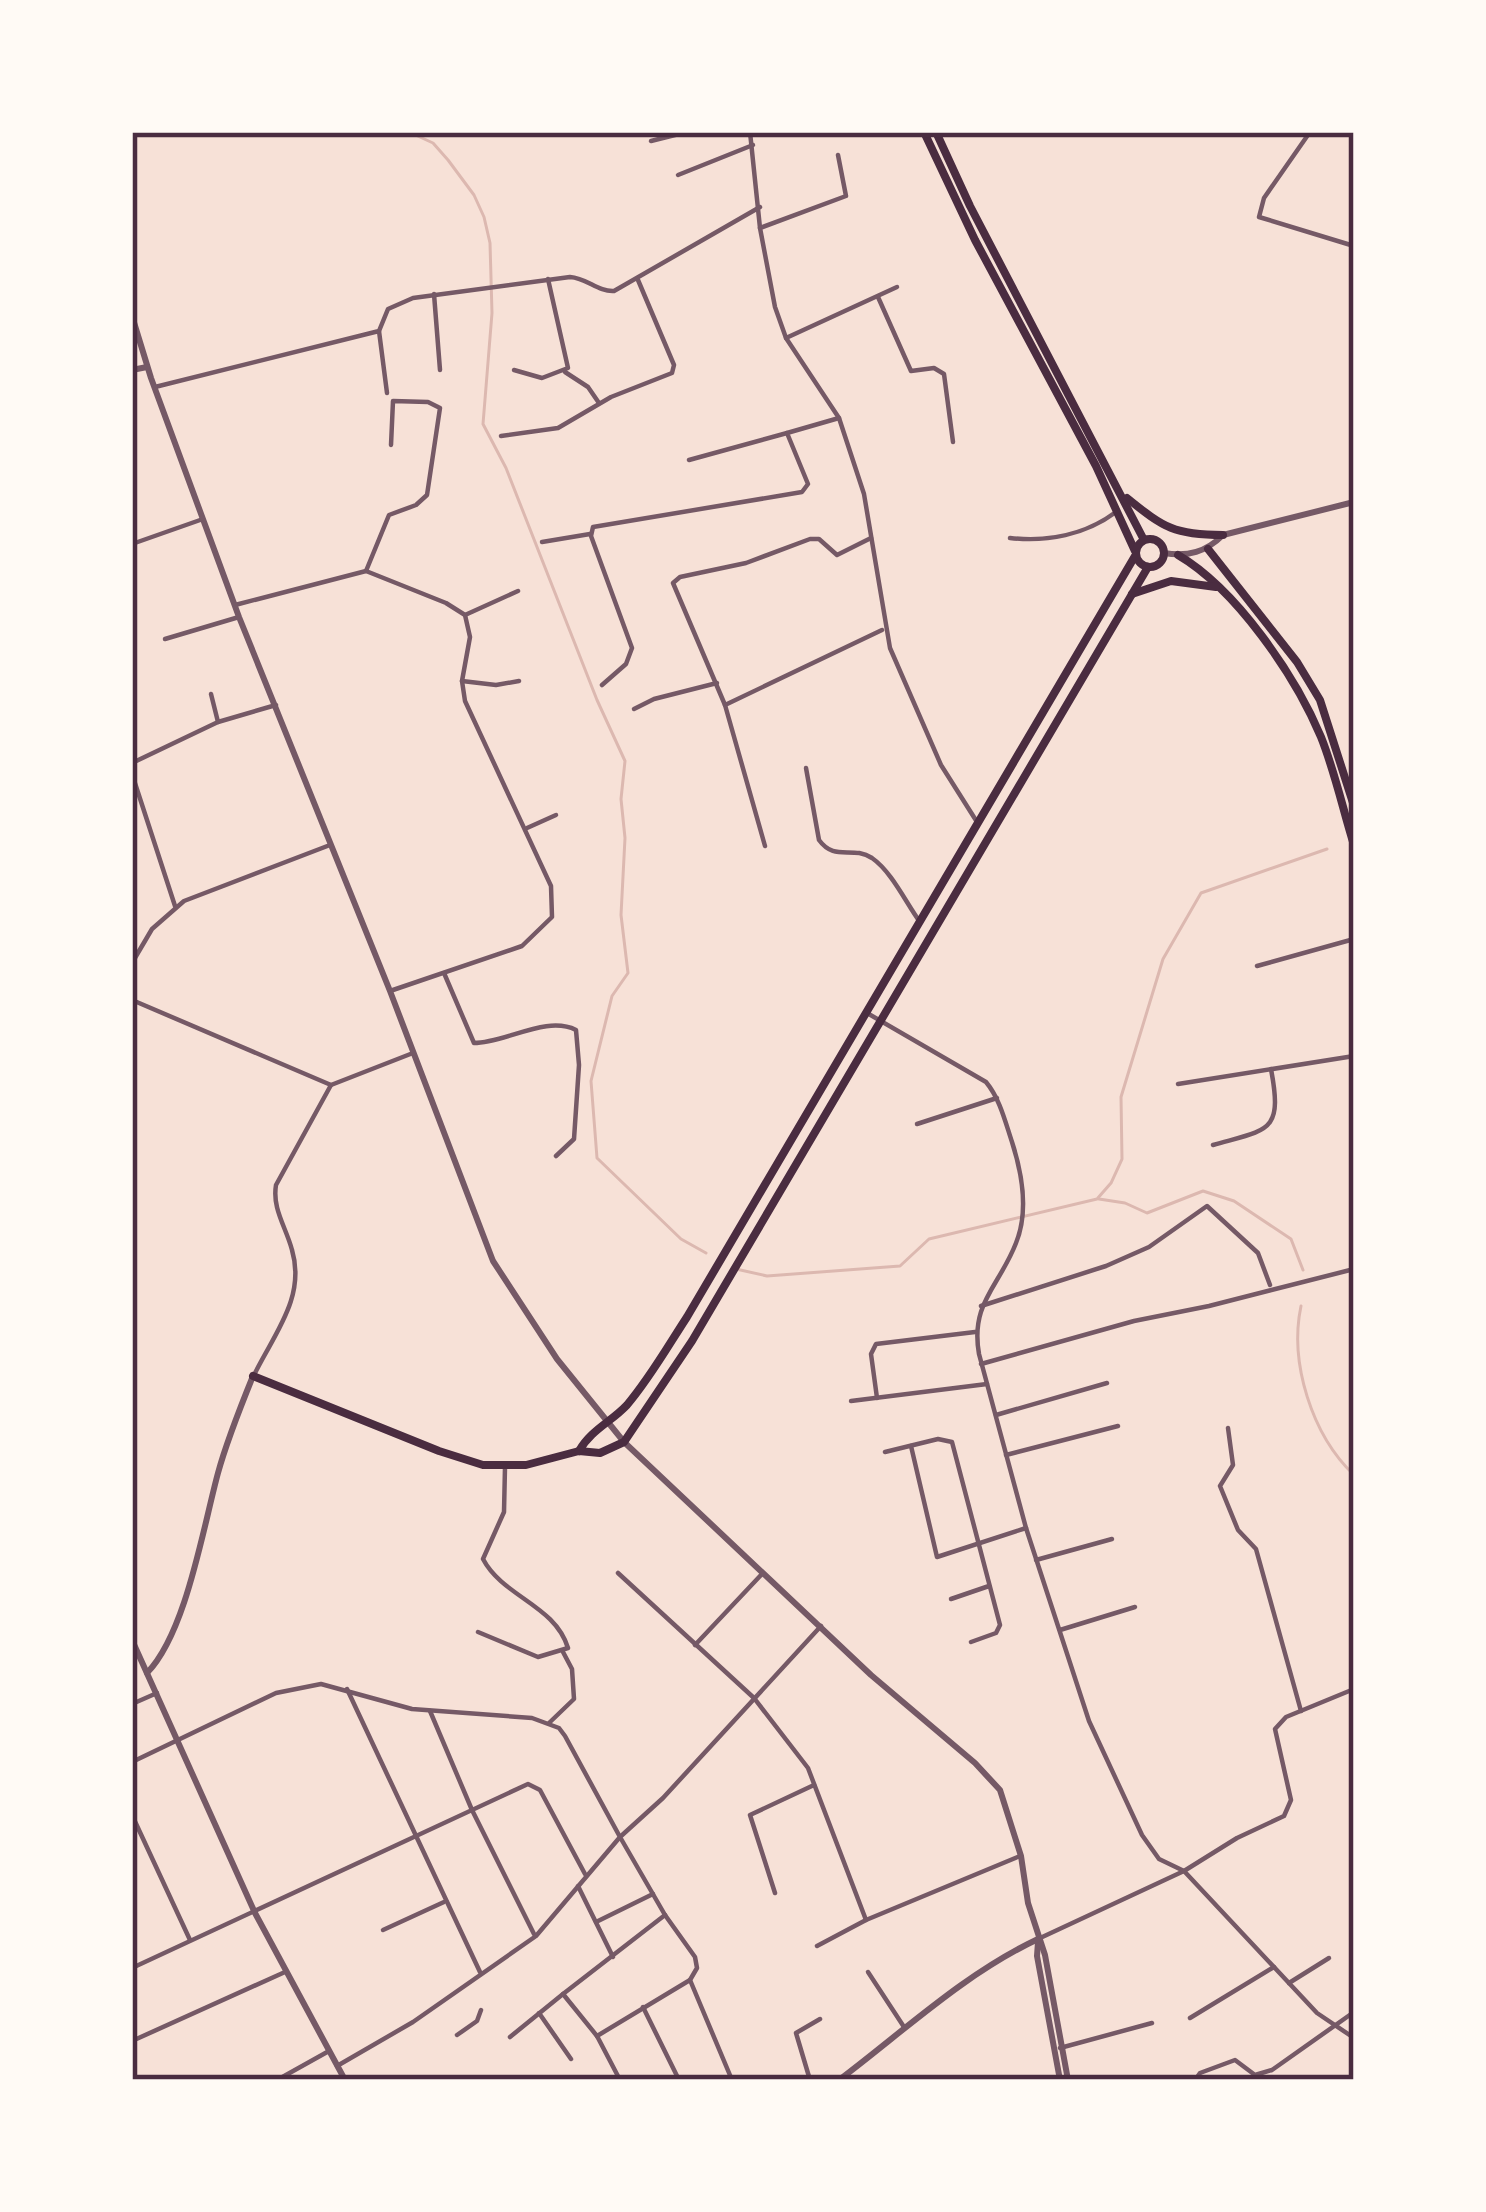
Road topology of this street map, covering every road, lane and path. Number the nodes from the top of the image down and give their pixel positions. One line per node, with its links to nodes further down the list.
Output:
1 (687, 132): 6 (street)
2 (750, 132): 7 (street)
3 (924, 132): 37 (main road)
4 (937, 132): 35 (main road)
5 (1310, 132): 12 (street)
6 (651, 141)
7 (753, 145): 9 (street); 10 (street)
8 (838, 155): 11 (street)
9 (678, 175)
10 (760, 207): 11 (street); 14 (street)
11 (760, 228): 20 (street)
12 (1354, 246)
13 (548, 279): 14 (street); 16 (street); 25 (street)
14 (638, 280): 28 (street)
15 (897, 287): 17 (street)
16 (434, 294): 19 (street); 23 (street)
17 (878, 297): 20 (street); 32 (street)
18 (132, 316): 21 (street)
19 (379, 331): 26 (street); 27 (street)
20 (786, 338): 29 (street)
21 (147, 367): 22 (street); 26 (street)
22 (132, 370)
23 (440, 370)
24 (514, 370): 25 (street)
25 (565, 371): 28 (street)
26 (154, 387): 38 (street)
27 (387, 393)
28 (599, 404): 31 (street)
29 (839, 418): 30 (street); 41 (street)
30 (787, 433): 34 (street); 39 (street)
31 (502, 436)
32 (953, 442)
33 (391, 445): 51 (street)
34 (689, 460)
35 (1122, 494): 40 (main road); 43 (main road)
36 (1354, 502): 40 (street)
37 (1116, 512): 42 (street); 47 (main road)
38 (203, 519): 45 (street); 55 (street)
39 (591, 533): 44 (street); 63 (street)
40 (1222, 535): 46 (street)
41 (871, 538): 58 (street); 62 (street)
42 (1010, 538)
43 (1144, 540): 47 (main road); 48 (main road)
44 (542, 542)
45 (132, 544)
46 (1208, 549): 49 (street); 72 (main road)
47 (1136, 553): 50 (main road); 74 (main road)
48 (1164, 553): 49 (street); 50 (main road)
49 (1178, 555): 52 (main road)
50 (1148, 567): 54 (main road)
51 (366, 572): 55 (street); 56 (street)
52 (1217, 587): 54 (main road); 78 (main road)
53 (518, 591): 56 (street)
54 (1132, 594): 76 (main road)
55 (235, 605): 57 (street)
56 (465, 615): 60 (street)
57 (239, 617): 59 (street); 65 (street)
58 (885, 628): 66 (street); 74 (street)
59 (164, 640)
60 (462, 681): 61 (street); 75 (street)
61 (519, 681)
62 (717, 683): 66 (street); 67 (street)
63 (602, 685)
64 (211, 694): 68 (street)
65 (276, 705): 68 (street); 77 (street)
66 (725, 705): 79 (street)
67 (634, 709)
68 (218, 722): 69 (street)
69 (132, 763)
70 (806, 768): 81 (street)
71 (132, 774): 80 (street)
72 (1354, 806)
73 (556, 815): 75 (street)
74 (977, 823): 76 (main road); 81 (main road)
75 (527, 828): 85 (street)
76 (989, 837): 89 (main road)
77 (330, 845): 80 (street); 86 (street)
78 (1354, 845)
79 (765, 846)
80 (175, 906): 83 (street)
81 (920, 922): 88 (main road)
82 (1354, 939): 84 (street)
83 (132, 963)
84 (1257, 966)
85 (444, 973): 86 (street); 98 (street)
86 (390, 991): 90 (street)
87 (132, 1000): 94 (street)
88 (867, 1013): 89 (street); 99 (main road)
89 (880, 1020): 95 (street); 100 (main road)
90 (413, 1053): 94 (street); 112 (street)
91 (1354, 1056): 92 (street)
92 (1271, 1070): 93 (street); 97 (street)
93 (1178, 1084)
94 (331, 1085): 106 (street)
95 (997, 1098): 96 (street); 103 (street)
96 (916, 1124)
97 (1213, 1145)
98 (556, 1156)
99 (756, 1202): 100 (main road); 112 (main road)
100 (769, 1208): 115 (main road)
101 (1354, 1269): 102 (street)
102 (1271, 1288): 103 (street); 105 (street)
103 (981, 1306): 104 (street)
104 (975, 1331): 105 (street); 109 (street)
105 (981, 1364): 108 (street)
106 (254, 1376): 120 (main road); 137 (street)
107 (1107, 1383): 111 (street)
108 (987, 1384): 109 (street); 111 (street)
109 (877, 1398): 110 (street)
110 (851, 1401)
111 (996, 1414): 119 (street)
112 (607, 1423): 115 (street); 117 (main road)
113 (1118, 1426): 119 (street)
114 (1228, 1428): 144 (street)
115 (624, 1442): 117 (main road); 126 (street)
116 (911, 1446): 118 (street); 123 (street); 123 (street)
117 (579, 1451): 120 (main road)
118 (885, 1452)
119 (1006, 1455): 121 (street)
120 (505, 1467): 136 (street)
121 (1026, 1528): 123 (street); 124 (street)
122 (1112, 1539): 124 (street)
123 (978, 1546): 127 (street)
124 (1036, 1560): 131 (street)
125 (617, 1573): 135 (street)
126 (763, 1573): 130 (street); 135 (street)
127 (989, 1586): 128 (street); 134 (street)
128 (951, 1599)
129 (1136, 1606): 131 (street)
130 (821, 1626): 141 (street); 153 (street)
131 (1060, 1630): 154 (street)
132 (478, 1632): 136 (street)
133 (132, 1640): 137 (street)
134 (971, 1642)
135 (695, 1645): 141 (street)
136 (563, 1652): 145 (street)
137 (147, 1673): 140 (street)
138 (347, 1689): 143 (street); 146 (street); 151 (street)
139 (1354, 1689): 144 (street)
140 (157, 1693): 142 (street); 146 (street)
141 (754, 1698): 148 (street); 152 (street)
142 (132, 1704)
143 (430, 1711): 145 (street); 149 (street)
144 (1301, 1711): 154 (street)
145 (549, 1723): 152 (street)
146 (176, 1742): 147 (street); 160 (street)
147 (132, 1762)
148 (814, 1785): 157 (street); 162 (street)
149 (472, 1810): 151 (street); 155 (street); 165 (street)
150 (132, 1815): 167 (street)
151 (416, 1837): 159 (street); 160 (street)
152 (620, 1837): 155 (street); 158 (street)
153 (1021, 1856): 162 (street); 166 (street)
154 (1184, 1871): 166 (street); 171 (street)
155 (586, 1875): 156 (street)
156 (578, 1885): 163 (street); 165 (street)
157 (775, 1893)
158 (653, 1894): 161 (street); 163 (street)
159 (444, 1902): 164 (street); 175 (street)
160 (255, 1913): 167 (street); 173 (street)
161 (665, 1916): 169 (street); 176 (street)
162 (866, 1920): 168 (street)
163 (596, 1922): 169 (street)
164 (383, 1930)
165 (536, 1936): 175 (street)
166 (1038, 1939): 186 (street); 193 (street); 204 (street)
167 (190, 1940): 172 (street)
168 (817, 1946)
169 (613, 1957): 178 (street)
170 (1328, 1958): 177 (street)
171 (1274, 1967): 177 (street); 183 (street)
172 (132, 1968)
173 (285, 1972): 192 (street); 194 (street)
174 (868, 1972): 186 (street)
175 (481, 1975): 196 (street)
176 (690, 1980): 179 (street); 201 (street)
177 (1289, 1983): 187 (street)
178 (563, 1994): 182 (street); 189 (street)
179 (643, 2007): 189 (street); 200 (street)
180 (481, 2010): 188 (street)
181 (1354, 2012): 187 (street)
182 (539, 2013): 190 (street); 195 (street)
183 (1190, 2018)
184 (820, 2019): 202 (street)
185 (1152, 2023): 193 (street)
186 (904, 2027): 203 (street)
187 (1335, 2027): 191 (street); 205 (street)
188 (457, 2036)
189 (598, 2036): 199 (street)
190 (510, 2037)
191 (1354, 2038)
192 (132, 2041)
193 (1060, 2048): 204 (street)
194 (329, 2051): 196 (street); 197 (street)
195 (571, 2059)
196 (337, 2066): 198 (street)
197 (277, 2080)
198 (345, 2080)
199 (620, 2080)
200 (679, 2080)
201 (732, 2080)
202 (810, 2080)
203 (838, 2080)
204 (1064, 2080)
205 (1195, 2080)

